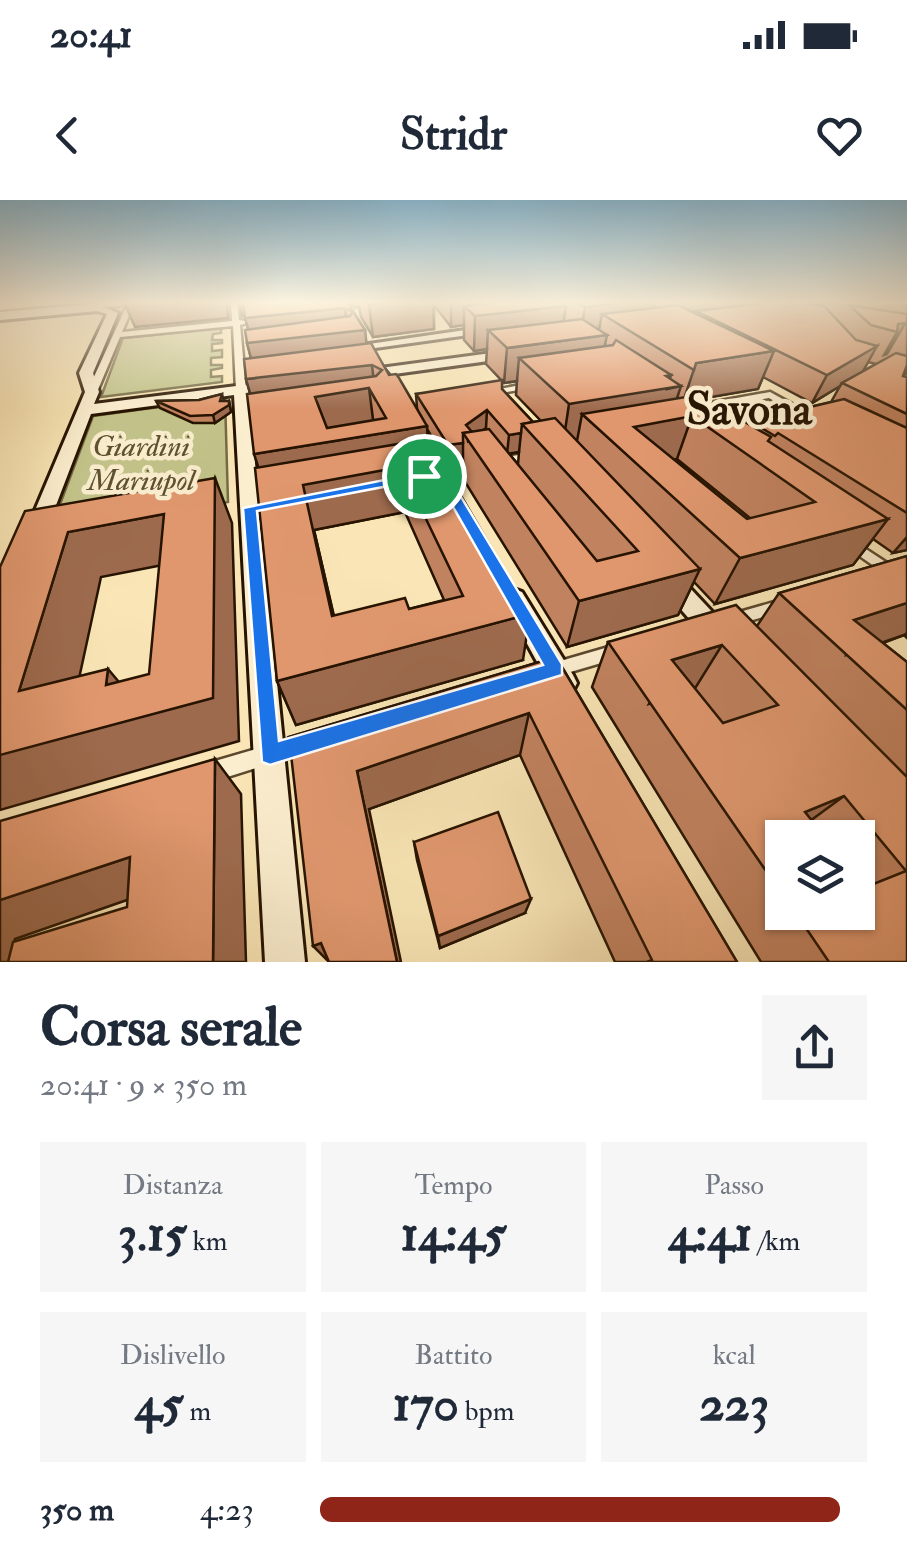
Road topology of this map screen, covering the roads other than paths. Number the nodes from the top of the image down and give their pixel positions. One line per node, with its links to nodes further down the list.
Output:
1 (101, 338): 17 (street)
2 (115, 338): 17 (street)
3 (237, 338): 9 (street)
4 (405, 338): 10 (street)
5 (452, 338): 8 (street)
6 (534, 352): 8 (street)
7 (258, 358): 9 (street)
8 (472, 360): 10 (street); 18 (street)
9 (238, 361): 15 (street)
10 (383, 372): 11 (street); 16 (street)
11 (345, 377)
12 (760, 382): 20 (street)
13 (294, 383): 15 (street)
14 (550, 383): 18 (street)
15 (240, 390): 17 (street); 22 (street)
16 (396, 392)
17 (88, 401): 30 (street)
18 (509, 404): 25 (street)
19 (671, 412): 26 (street)
20 (813, 412): 20 (street); 23 (street)
21 (263, 426): 22 (street)
22 (244, 428): 43 (street)
23 (842, 428)
24 (426, 445): 27 (street)
25 (557, 457): 27 (street)
26 (733, 457)
27 (432, 474): 28 (street)
28 (455, 497)
29 (829, 527): 33 (street)
30 (47, 548)
31 (648, 557): 37 (street)
32 (495, 566): 40 (street)
33 (900, 572): 34 (street); 35 (street)
34 (872, 579)
35 (907, 584)
36 (800, 600): 37 (street)
37 (699, 628): 39 (street)
38 (638, 645): 40 (street)
39 (736, 654)
40 (542, 674): 41 (street)
41 (575, 704)
42 (330, 736): 43 (street)
43 (270, 754): 44 (street); 45 (street)
44 (183, 781)
45 (285, 962)

